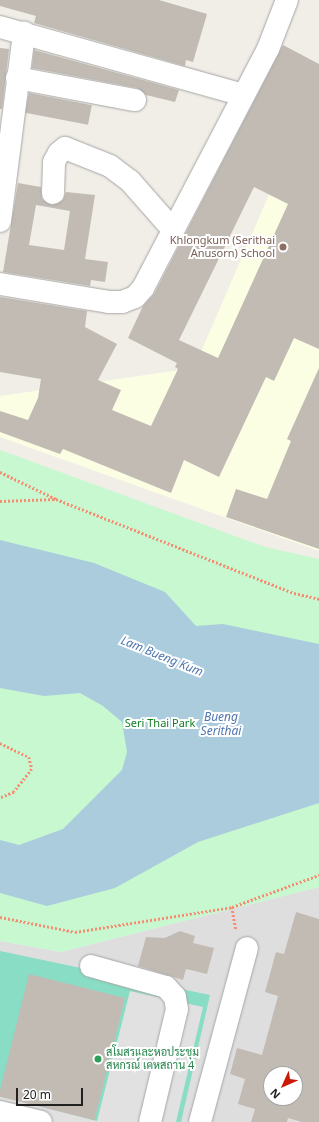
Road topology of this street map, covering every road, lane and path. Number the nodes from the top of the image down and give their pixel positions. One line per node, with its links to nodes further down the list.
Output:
1 (287, 0): 5 (street)
2 (0, 27): 3 (street)
3 (24, 33): 4 (street); 5 (street)
4 (17, 78): 6 (street); 8 (street)
5 (244, 95): 9 (street)
6 (136, 100)
7 (53, 193): 9 (street)
8 (0, 221)
9 (173, 230): 10 (street)
10 (0, 284)
11 (0, 472): 12 (path)
12 (56, 499): 13 (path); 14 (path)
13 (0, 500)
14 (319, 599)
15 (0, 743): 16 (path)
16 (0, 798)
17 (319, 876): 18 (path)
18 (0, 917)
19 (247, 948): 24 (street)
20 (91, 966): 23 (street)
21 (0, 1112): 22 (street)
22 (41, 1122)
23 (150, 1122)
24 (200, 1122)

